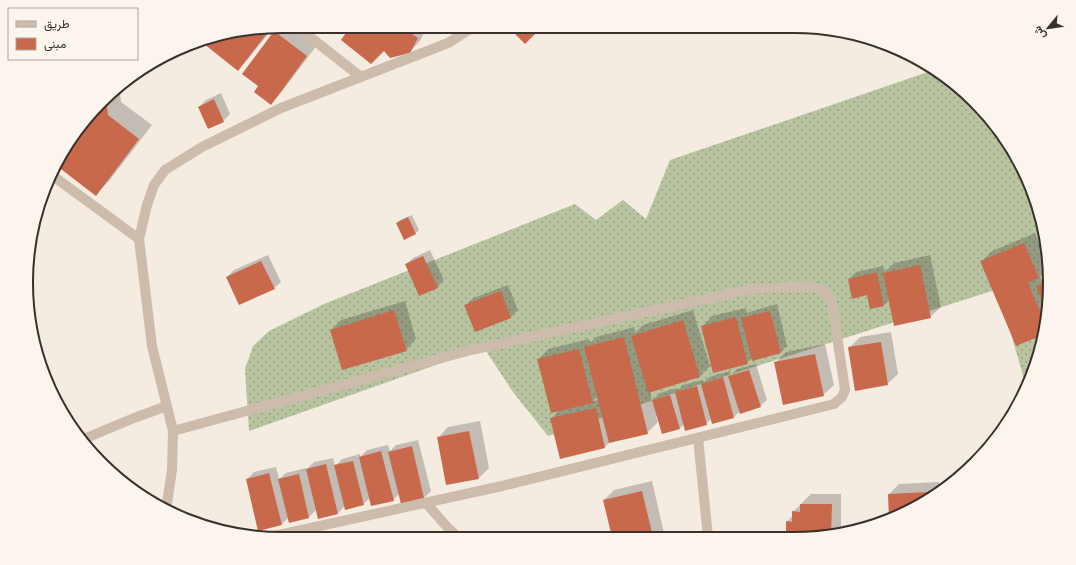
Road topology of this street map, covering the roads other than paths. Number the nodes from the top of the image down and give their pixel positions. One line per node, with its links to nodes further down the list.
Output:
1 (305, 33): 3 (street)
2 (464, 33): 3 (street)
3 (361, 77): 5 (street)
4 (56, 178): 5 (street)
5 (139, 239): 6 (street)
6 (167, 406): 7 (street); 8 (street)
7 (173, 431): 9 (street); 10 (street)
8 (88, 437)
9 (698, 438): 11 (street); 14 (street)
10 (167, 503)
11 (426, 503): 12 (street); 13 (street)
12 (293, 532)
13 (452, 532)
14 (707, 532)

